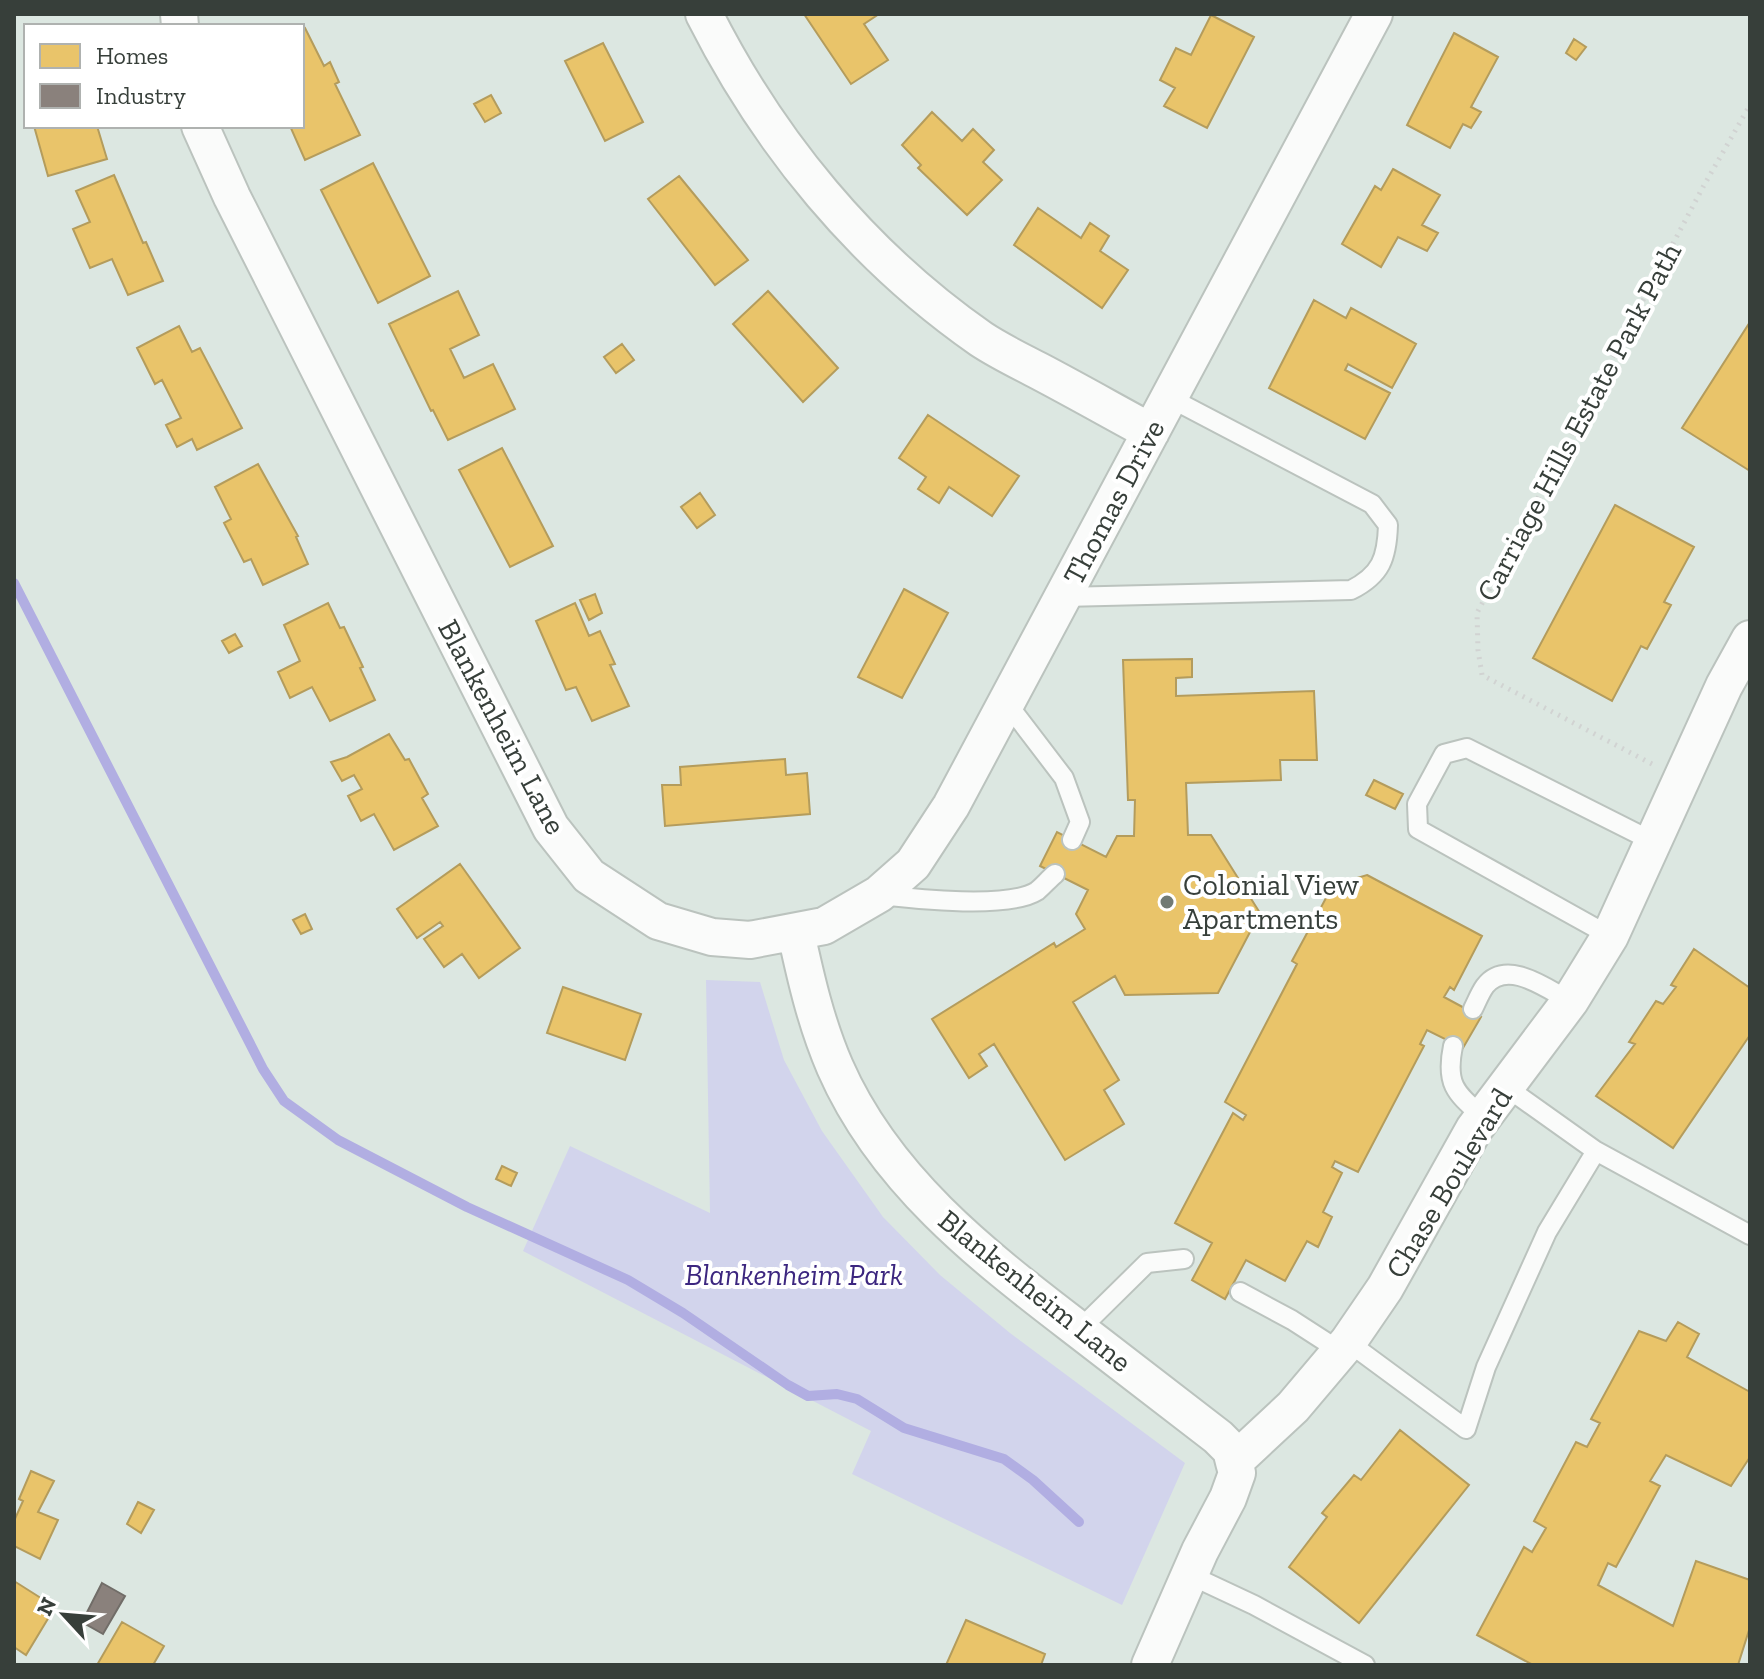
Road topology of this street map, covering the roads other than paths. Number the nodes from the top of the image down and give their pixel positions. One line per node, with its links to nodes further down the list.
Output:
1 (704, 14): 5 (street)
2 (1374, 14): 4 (street, Thomas Drive)
3 (201, 128): 13 (street, Blankenheim Lane)
4 (1170, 398): 5 (street, Thomas Drive); 6 (lane)
5 (1151, 432): 6 (street, Thomas Drive)
6 (1063, 597): 8 (street, Thomas Drive)
7 (1750, 639): 10 (street, Chase Boulevard)
8 (1006, 702): 9 (lane); 12 (street, Thomas Drive)
9 (1072, 840)
10 (1654, 842): 14 (street, Chase Boulevard); 14 (lane)
11 (1055, 874): 12 (lane)
12 (879, 894): 13 (street, Thomas Drive)
13 (796, 933): 24 (street, Blankenheim Lane)
14 (1610, 936): 15 (street, Chase Boulevard)
15 (1570, 1001): 16 (lane); 18 (street, Chase Boulevard)
16 (1473, 1009)
17 (1453, 1046): 19 (lane)
18 (1506, 1087): 19 (street, Chase Boulevard); 20 (lane)
19 (1483, 1117): 25 (street, Chase Boulevard)
20 (1596, 1151): 21 (lane); 25 (lane)
21 (1750, 1235)
22 (1184, 1259): 24 (lane)
23 (1240, 1292): 25 (lane)
24 (1079, 1330): 26 (street, Blankenheim Lane)
25 (1344, 1346): 26 (street, Chase Boulevard)
26 (1234, 1462): 27 (street)
27 (1190, 1575): 28 (street); 29 (lane)
28 (1150, 1665)
29 (1365, 1665)

